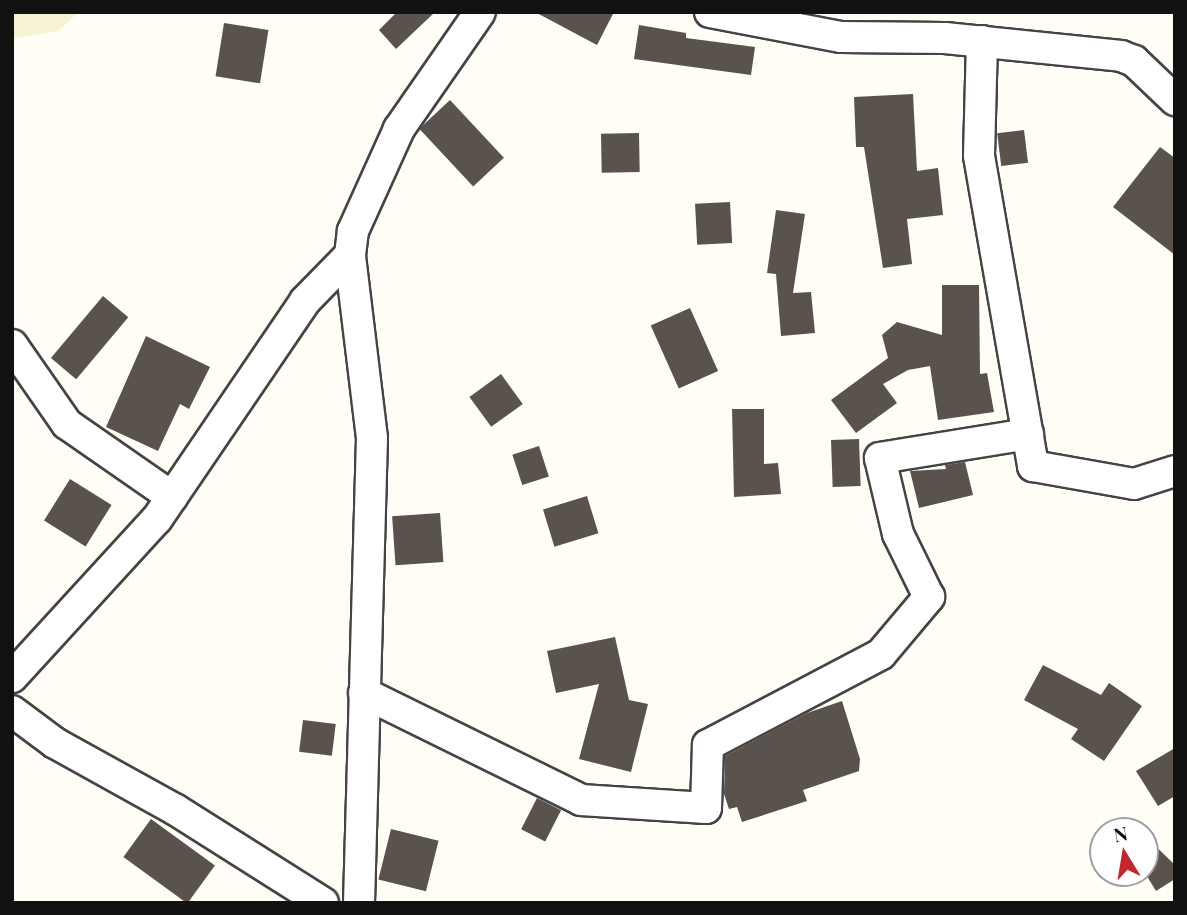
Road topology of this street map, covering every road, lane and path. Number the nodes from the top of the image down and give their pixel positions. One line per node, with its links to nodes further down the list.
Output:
1 (480, 12): 5 (street)
2 (710, 12): 3 (street)
3 (982, 41): 4 (street); 7 (street)
4 (1175, 100)
5 (349, 255): 9 (street); 11 (street)
6 (12, 345): 9 (street)
7 (1028, 434): 8 (street); 11 (street)
8 (1175, 471)
9 (172, 497): 10 (street)
10 (12, 677)
11 (364, 693): 14 (street)
12 (12, 711): 13 (street)
13 (323, 903)
14 (359, 903)

